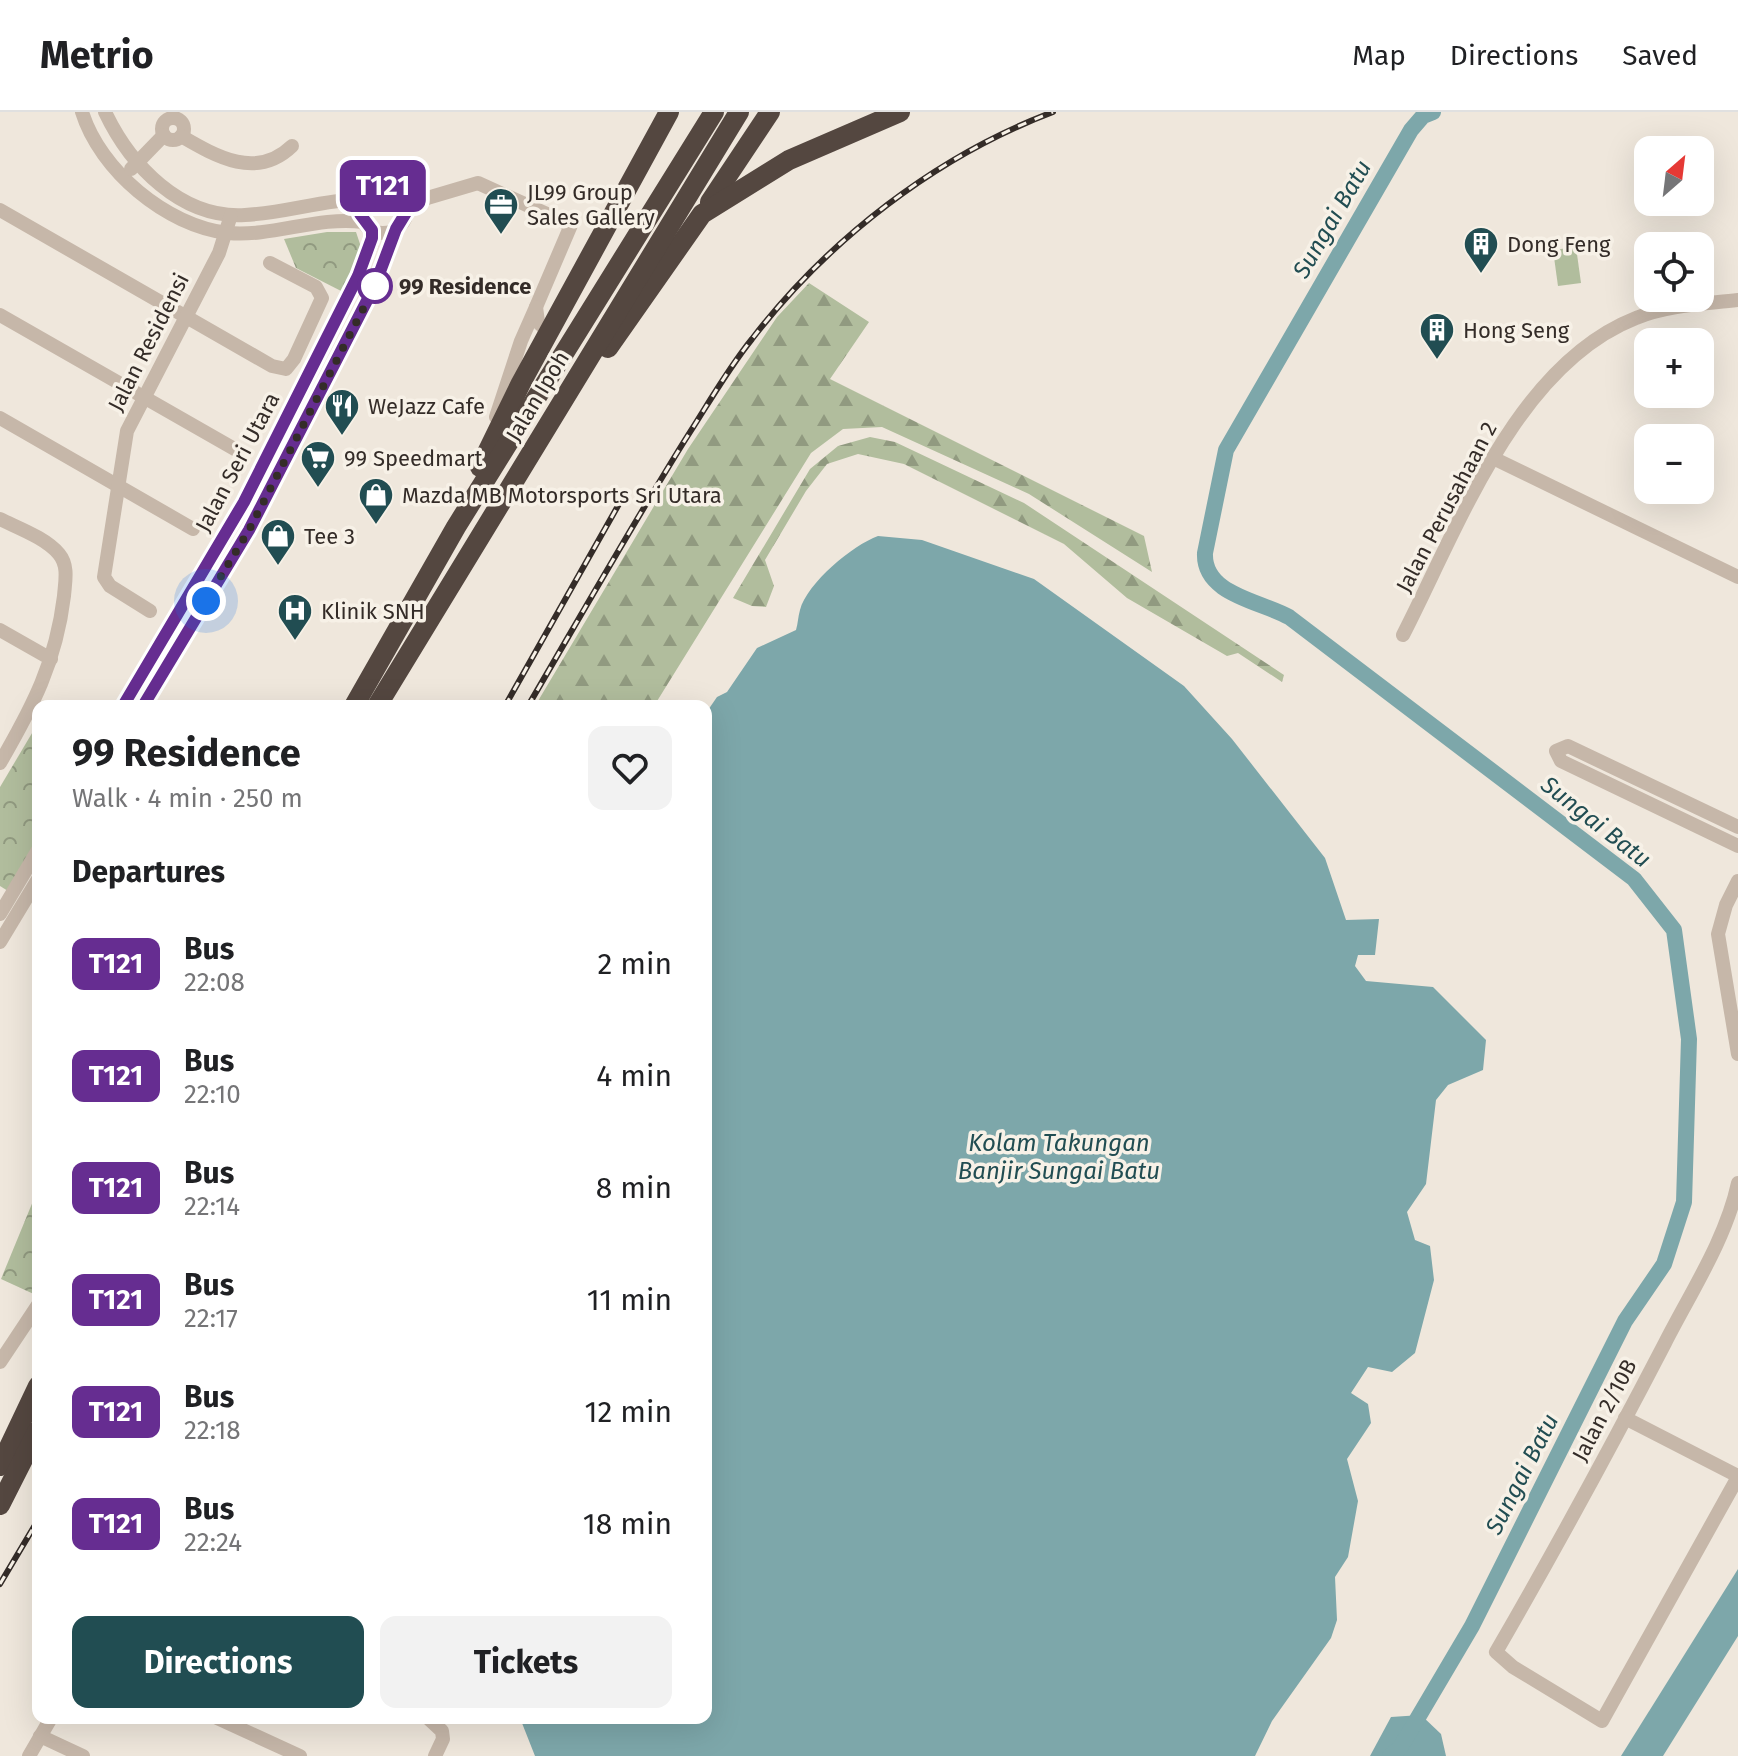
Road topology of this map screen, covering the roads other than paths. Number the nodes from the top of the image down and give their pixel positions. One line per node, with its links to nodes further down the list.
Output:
1 (82, 112): 11 (street)
2 (105, 112): 10 (street)
3 (669, 112): 25 (highway)
4 (714, 112): 33 (highway, Jalan Ipoh)
5 (739, 112): 35 (highway, Jalan Ipoh)
6 (770, 112): 15 (highway)
7 (900, 112): 15 (highway)
8 (173, 123): 9 (street); 10 (street)
9 (292, 146)
10 (135, 164): 11 (street); 16 (street)
11 (122, 178): 19 (street)
12 (362, 199): 13 (street); 16 (street); 17 (street)
13 (407, 204): 18 (street); 22 (street)
14 (0, 210): 24 (street)
15 (702, 214): 35 (highway)
16 (231, 215): 19 (street, Jalan Residensi)
17 (368, 226): 18 (street); 19 (street); 42 (street, Jalan Seri Utara)
18 (396, 229): 43 (street, Jalan Seri Utara)
19 (227, 233): 24 (street, Jalan Residensi)
20 (270, 263): 24 (street)
21 (1738, 300): 29 (street, Jalan Perusahaan 2)
22 (536, 307): 25 (street); 30 (street)
23 (0, 315): 26 (street)
24 (186, 315): 26 (street, Jalan Residensi)
25 (553, 326): 30 (highway)
26 (144, 395): 28 (street); 31 (street, Jalan Residensi)
27 (0, 418): 31 (street)
28 (238, 451)
29 (1493, 458): 36 (street); 39 (street, Jalan Perusahaan 2)
30 (482, 463): 33 (highway)
31 (118, 486): 34 (street); 37 (street, Jalan Residensi)
32 (0, 519): 40 (street)
33 (456, 527): 44 (highway, Jalan Ipoh)
34 (193, 529)
35 (478, 538): 45 (highway, Jalan Ipoh)
36 (1738, 577)
37 (150, 611)
38 (0, 630): 40 (street)
39 (1403, 635)
40 (51, 659): 41 (street)
41 (37, 700)
42 (127, 700)
43 (147, 700)
44 (357, 700)
45 (381, 700)
46 (32, 707): 47 (street)
47 (6, 740): 48 (street)
48 (0, 763)
49 (1738, 827): 50 (street)
50 (1738, 846)
51 (32, 861): 54 (street)
52 (1738, 881): 57 (street)
53 (32, 884): 54 (street)
54 (10, 900): 55 (street); 56 (street)
55 (0, 914)
56 (0, 942)
57 (1734, 1002): 58 (street)
58 (1738, 1054)
59 (1738, 1183): 63 (street, Jalan 2/10B)
60 (32, 1314): 61 (street)
61 (0, 1362)
62 (32, 1399): 65 (highway)
63 (1625, 1418): 66 (street); 66 (street, Jalan 2/10B)
64 (32, 1442): 67 (highway)
65 (0, 1466)
66 (1738, 1476)
67 (0, 1505)
68 (47, 1724): 71 (street)
69 (230, 1724): 74 (street)
70 (434, 1724): 75 (street)
71 (40, 1736): 72 (street); 73 (street)
72 (29, 1756)
73 (83, 1756)
74 (300, 1756)
75 (435, 1756)

